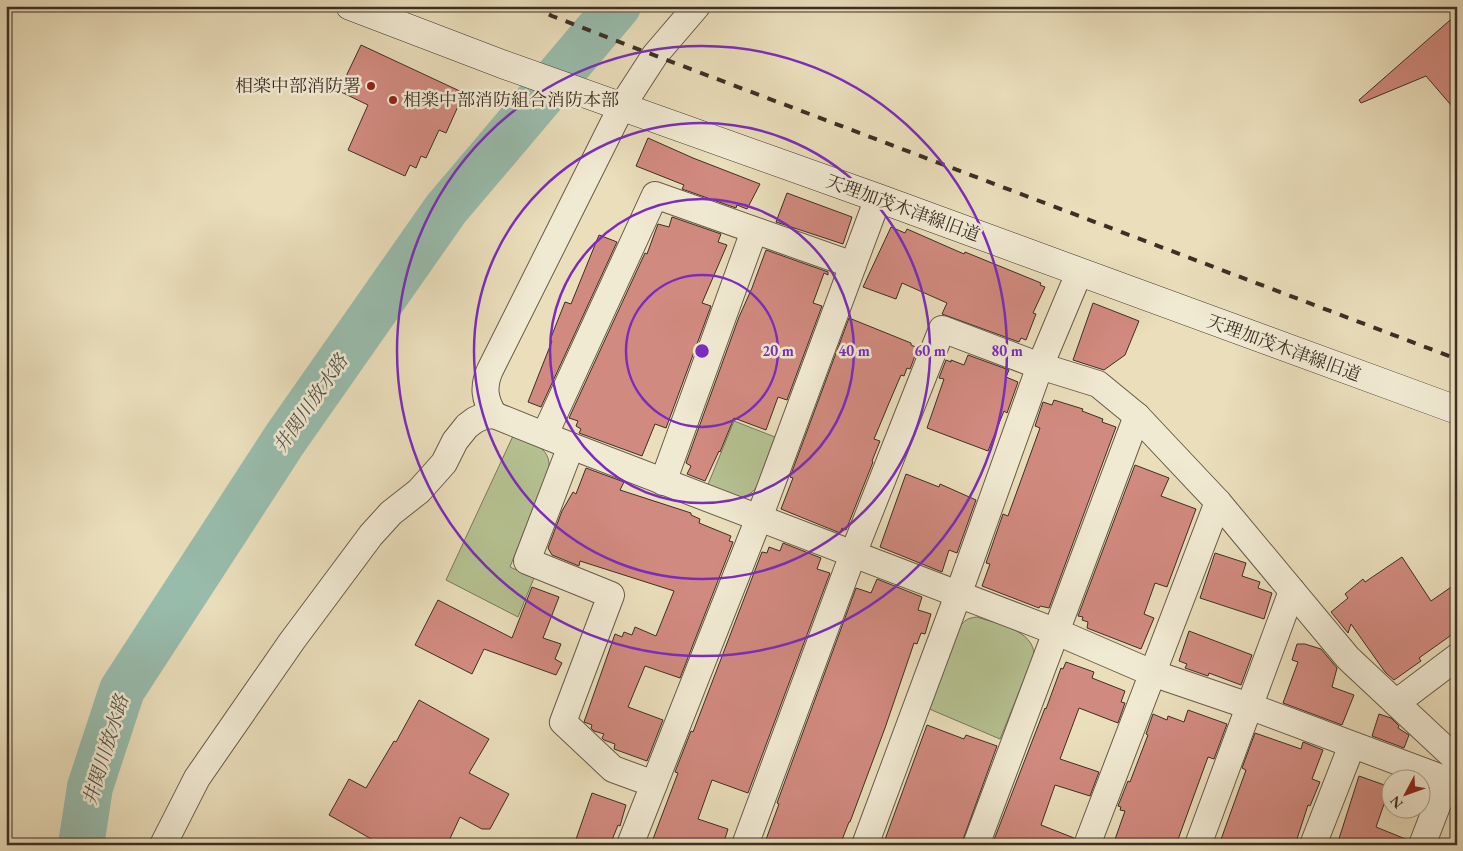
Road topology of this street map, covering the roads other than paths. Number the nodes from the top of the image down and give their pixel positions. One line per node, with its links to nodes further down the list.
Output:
1 (350, 6): 3 (street, 天理加茂木津線旧道)
2 (697, 6): 3 (street)
3 (622, 106): 4 (street, 天理加茂木津線旧道); 10 (street)
4 (878, 198): 6 (street); 7 (street, 天理加茂木津線旧道)
5 (754, 231): 6 (street); 12 (street); 14 (street)
6 (853, 265): 16 (street)
7 (1079, 273): 8 (street); 9 (street, 天理加茂木津線旧道)
8 (1040, 366): 11 (street); 17 (street); 19 (street)
9 (1457, 410)
10 (494, 414): 12 (street); 28 (street)
11 (1137, 416): 15 (street); 20 (street)
12 (545, 434): 13 (street)
13 (571, 446): 14 (street); 27 (street)
14 (663, 482): 16 (street)
15 (1218, 502): 18 (street); 22 (street)
16 (758, 518): 17 (street); 27 (street)
17 (853, 554): 19 (street); 30 (street)
18 (1292, 591): 23 (street); 24 (street)
19 (958, 595): 20 (street); 31 (street)
20 (1057, 632): 22 (street); 32 (street)
21 (1457, 657): 23 (street)
22 (1152, 673): 24 (street); 33 (street)
23 (1396, 703): 26 (street)
24 (1249, 706): 25 (street); 34 (street)
25 (1352, 745): 26 (street); 35 (street)
26 (1453, 771): 36 (street)
27 (654, 784): 29 (street)
28 (163, 845)
29 (630, 845)
30 (745, 845)
31 (865, 845)
32 (976, 845)
33 (1087, 845)
34 (1198, 845)
35 (1313, 845)
36 (1422, 845)

